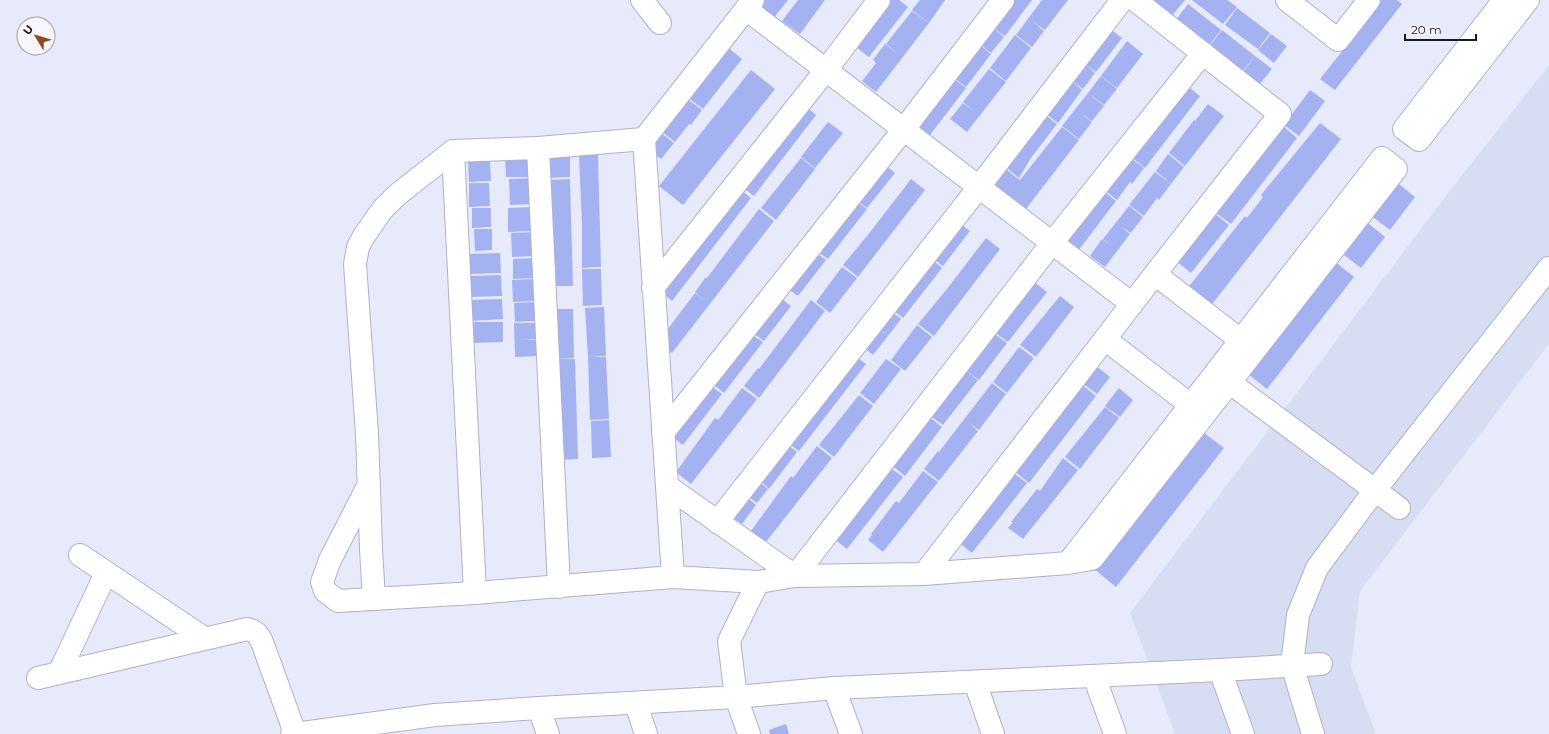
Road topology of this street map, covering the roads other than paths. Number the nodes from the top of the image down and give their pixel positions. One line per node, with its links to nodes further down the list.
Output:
1 (642, 0): 10 (street)
2 (880, 0): 12 (street)
3 (1003, 0): 13 (street)
4 (1122, 0): 17 (street)
5 (1135, 0): 11 (street)
6 (1287, 0): 7 (street)
7 (1369, 0)
8 (1518, 1): 8 (street)
9 (750, 5): 12 (street); 14 (street)
10 (660, 23)
11 (1203, 53): 18 (street); 19 (street)
12 (826, 70): 13 (street); 21 (street)
13 (904, 129): 17 (street); 27 (street)
14 (644, 139): 15 (street); 21 (street)
15 (538, 148): 16 (street); 39 (street)
16 (453, 151): 28 (street); 40 (street)
17 (979, 187): 18 (street); 32 (street)
18 (1052, 243): 22 (street); 36 (street)
19 (1155, 274): 22 (street); 24 (street)
20 (1546, 278): 30 (street)
21 (653, 288): 27 (street)
22 (1132, 304): 23 (street)
23 (1105, 339): 26 (street); 35 (street)
24 (1247, 345): 24 (street); 25 (street)
25 (1223, 377): 26 (street); 30 (street)
26 (1197, 410): 35 (street)
27 (663, 433): 29 (street)
28 (369, 484): 41 (street); 41 (street)
29 (667, 486): 32 (street); 37 (street)
30 (1375, 490): 31 (street); 44 (street)
31 (1399, 508)
32 (717, 522): 36 (street)
33 (80, 555): 34 (street)
34 (106, 573): 42 (street); 46 (street)
35 (924, 574): 36 (street)
36 (795, 576): 38 (street)
37 (672, 577): 38 (street); 39 (street)
38 (758, 582): 51 (street)
39 (559, 587): 40 (street)
40 (475, 593): 41 (street)
41 (374, 600)
42 (204, 638): 46 (street); 56 (street)
43 (1321, 664): 44 (street)
44 (1292, 665): 45 (street); 64 (street)
45 (1220, 670): 47 (street); 63 (street)
46 (59, 673): 48 (street)
47 (1094, 676): 49 (street); 62 (street)
48 (38, 678)
49 (975, 682): 50 (street); 61 (street)
50 (834, 688): 51 (street); 60 (street)
51 (736, 697): 52 (street); 59 (street)
52 (636, 704): 53 (street); 58 (street)
53 (539, 708): 54 (street); 57 (street)
54 (438, 725): 55 (street)
55 (340, 731): 56 (street)
56 (294, 734)
57 (548, 734)
58 (646, 734)
59 (749, 734)
60 (851, 734)
61 (993, 734)
62 (1115, 734)
63 (1243, 734)
64 (1313, 734)

